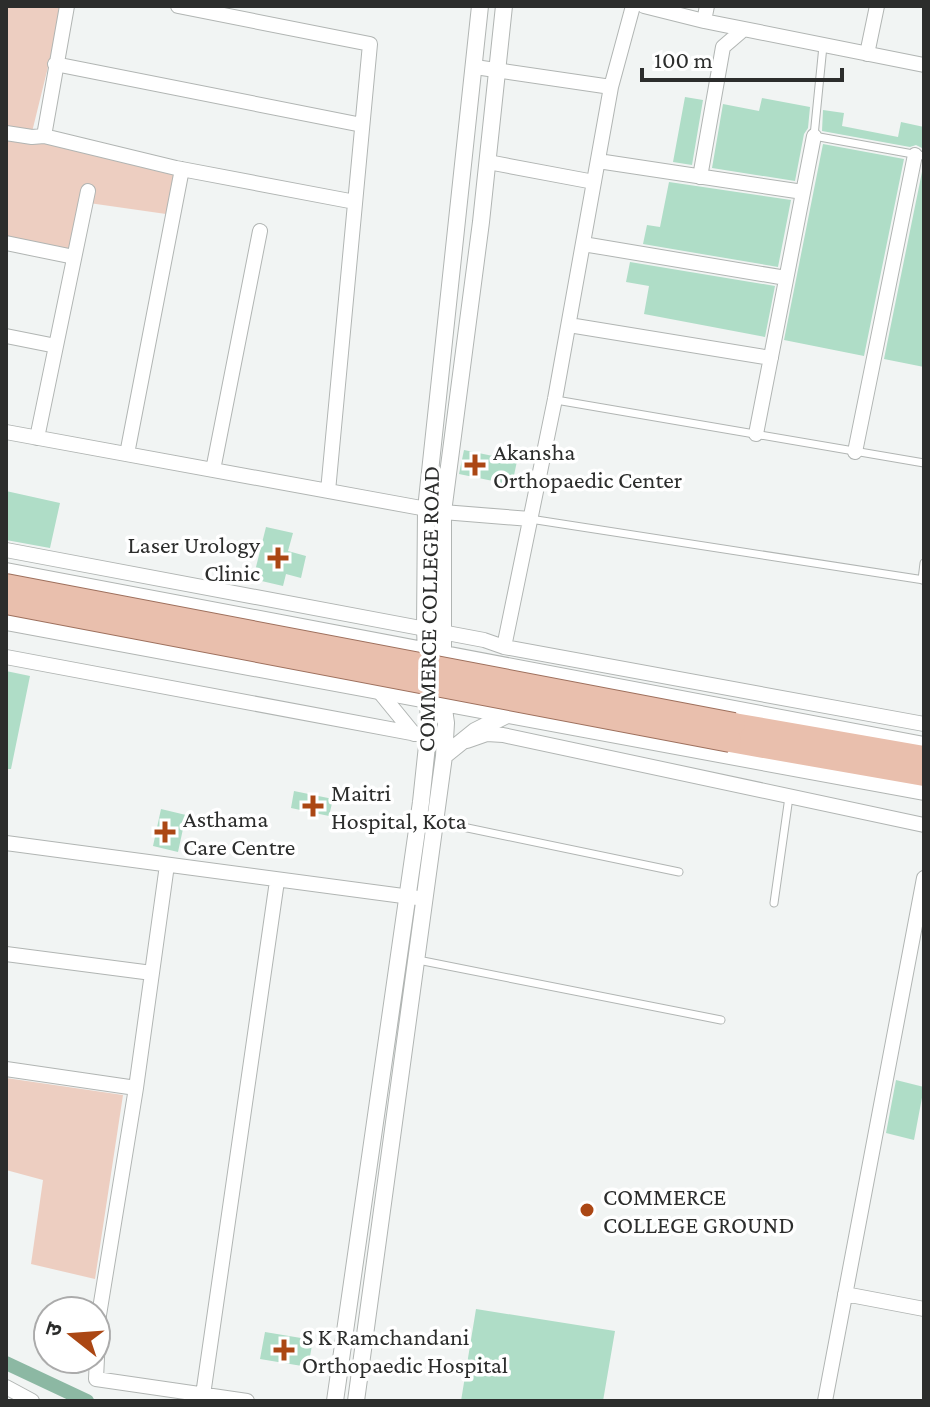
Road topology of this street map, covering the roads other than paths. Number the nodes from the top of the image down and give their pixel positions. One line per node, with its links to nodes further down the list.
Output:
1 (67, 6): 13 (street)
2 (178, 6): 8 (street)
3 (480, 6): 15 (street, COMMERCE COLLEGE ROAD)
4 (504, 6): 16 (street)
5 (633, 6): 17 (street)
6 (644, 6): 9 (street)
7 (877, 6): 12 (street)
8 (240, 12): 18 (street)
9 (705, 13): 10 (street)
10 (744, 29): 11 (street); 26 (street)
11 (823, 45): 12 (street); 21 (lane)
12 (867, 54): 14 (street)
13 (55, 64): 18 (street); 20 (street)
14 (924, 65)
15 (475, 67): 16 (street); 49 (street, COMMERCE COLLEGE ROAD)
16 (497, 72): 17 (street); 24 (street)
17 (611, 87): 23 (street)
18 (362, 125): 30 (street)
19 (6, 133): 20 (street)
20 (44, 136): 25 (street)
21 (814, 136): 22 (lane); 29 (street)
22 (920, 155): 44 (street)
23 (598, 161): 26 (street); 27 (street)
24 (488, 162): 27 (street); 50 (street)
25 (182, 169): 30 (street); 45 (street)
26 (700, 177): 29 (street)
27 (594, 182): 33 (street)
28 (88, 191): 34 (street)
29 (803, 192): 35 (street)
30 (355, 202): 48 (street)
31 (260, 231): 47 (street)
32 (6, 243): 34 (street)
33 (583, 244): 35 (street); 36 (street)
34 (74, 257): 38 (street)
35 (786, 278): 39 (street)
36 (569, 325): 39 (street); 40 (street)
37 (6, 336): 38 (street)
38 (56, 346): 43 (street)
39 (771, 358): 42 (street)
40 (555, 399): 42 (lane); 51 (street)
41 (6, 432): 43 (street)
42 (756, 434): 44 (lane)
43 (37, 438): 45 (street)
44 (855, 452): 46 (lane)
45 (127, 454): 47 (street)
46 (924, 463)
47 (213, 470): 48 (street)
48 (328, 491): 49 (street)
49 (426, 509): 50 (street); 60 (street, COMMERCE COLLEGE ROAD)
50 (443, 512): 51 (street); 61 (street)
51 (530, 519): 55 (lane); 63 (street)
52 (6, 550): 58 (street)
53 (924, 563): 55 (lane)
54 (6, 571): 62 (street)
55 (923, 580)
56 (6, 585): 71 (main road, bridge)
57 (6, 603): 71 (main road, bridge)
58 (379, 621): 60 (street); 62 (street)
59 (6, 622): 67 (street)
60 (425, 629): 61 (street); 64 (street, COMMERCE COLLEGE ROAD)
61 (445, 633): 63 (street); 65 (street)
62 (377, 642): 64 (street)
63 (504, 647): 70 (street)
64 (426, 652): 65 (street); 68 (street, COMMERCE COLLEGE ROAD)
65 (444, 655): 68 (street); 73 (street)
66 (6, 657): 72 (street)
67 (378, 690): 68 (street); 72 (street)
68 (436, 701): 69 (street); 72 (street)
69 (508, 714): 72 (street); 76 (street)
70 (924, 724)
71 (732, 733): 74 (main road); 75 (main road)
72 (443, 741): 77 (street); 78 (street); 85 (street, COMMERCE COLLEGE ROAD)
73 (924, 745)
74 (924, 757)
75 (924, 775)
76 (924, 792)
77 (789, 797): 79 (street); 86 (lane)
78 (434, 821): 82 (lane); 85 (street)
79 (924, 825)
80 (6, 843): 81 (street)
81 (167, 865): 84 (street); 89 (street)
82 (679, 872)
83 (924, 878): 93 (street)
84 (277, 881): 85 (street); 96 (street)
85 (415, 898): 88 (street); 99 (street, COMMERCE COLLEGE ROAD)
86 (774, 903)
87 (6, 954): 89 (street)
88 (415, 960): 90 (lane); 100 (street)
89 (152, 973): 92 (street)
90 (721, 1020)
91 (6, 1069): 92 (street)
92 (136, 1088): 96 (street)
93 (845, 1294): 94 (street); 101 (street)
94 (924, 1309)
95 (6, 1387): 97 (street)
96 (203, 1395): 98 (street)
97 (32, 1401)
98 (247, 1401)
99 (335, 1401)
100 (356, 1401)
101 (825, 1401)

